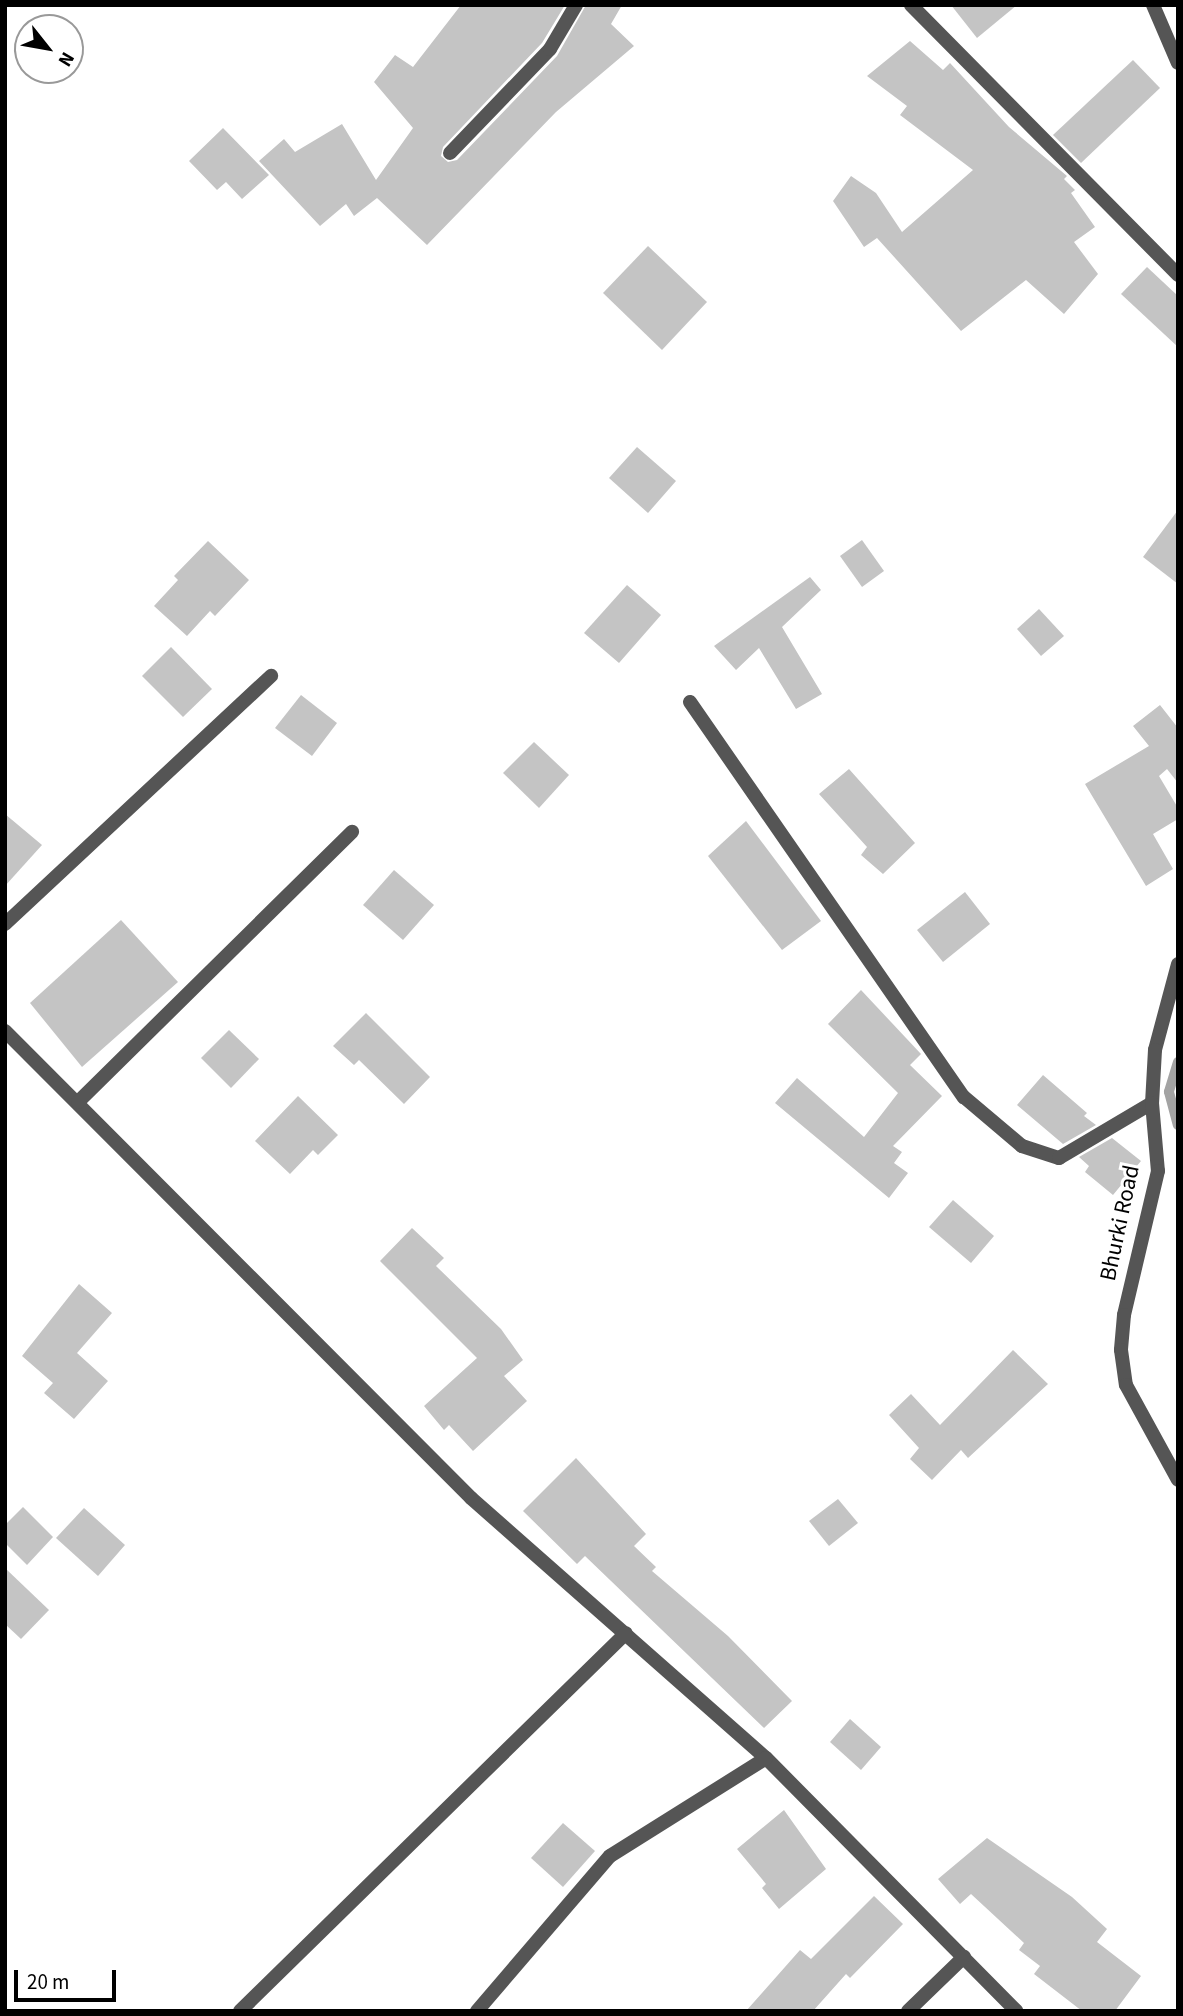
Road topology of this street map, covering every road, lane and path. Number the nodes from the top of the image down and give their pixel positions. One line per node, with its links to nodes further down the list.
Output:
1 (576, 5): 5 (street)
2 (911, 5): 6 (street)
3 (1153, 5): 4 (street)
4 (1178, 64)
5 (450, 153)
6 (1178, 275)
7 (271, 676): 10 (street)
8 (690, 702): 14 (street)
9 (352, 832): 13 (street)
10 (5, 924)
11 (1178, 964): 14 (street, Bhurki Road)
12 (5, 1031): 13 (street)
13 (78, 1102): 16 (street)
14 (1153, 1103): 15 (street, Bhurki Road)
15 (1178, 1480)
16 (626, 1633): 17 (street); 19 (street)
17 (766, 1758): 18 (street); 20 (street)
18 (964, 1957): 21 (street); 22 (street)
19 (240, 2011)
20 (477, 2011)
21 (908, 2011)
22 (1016, 2011)

